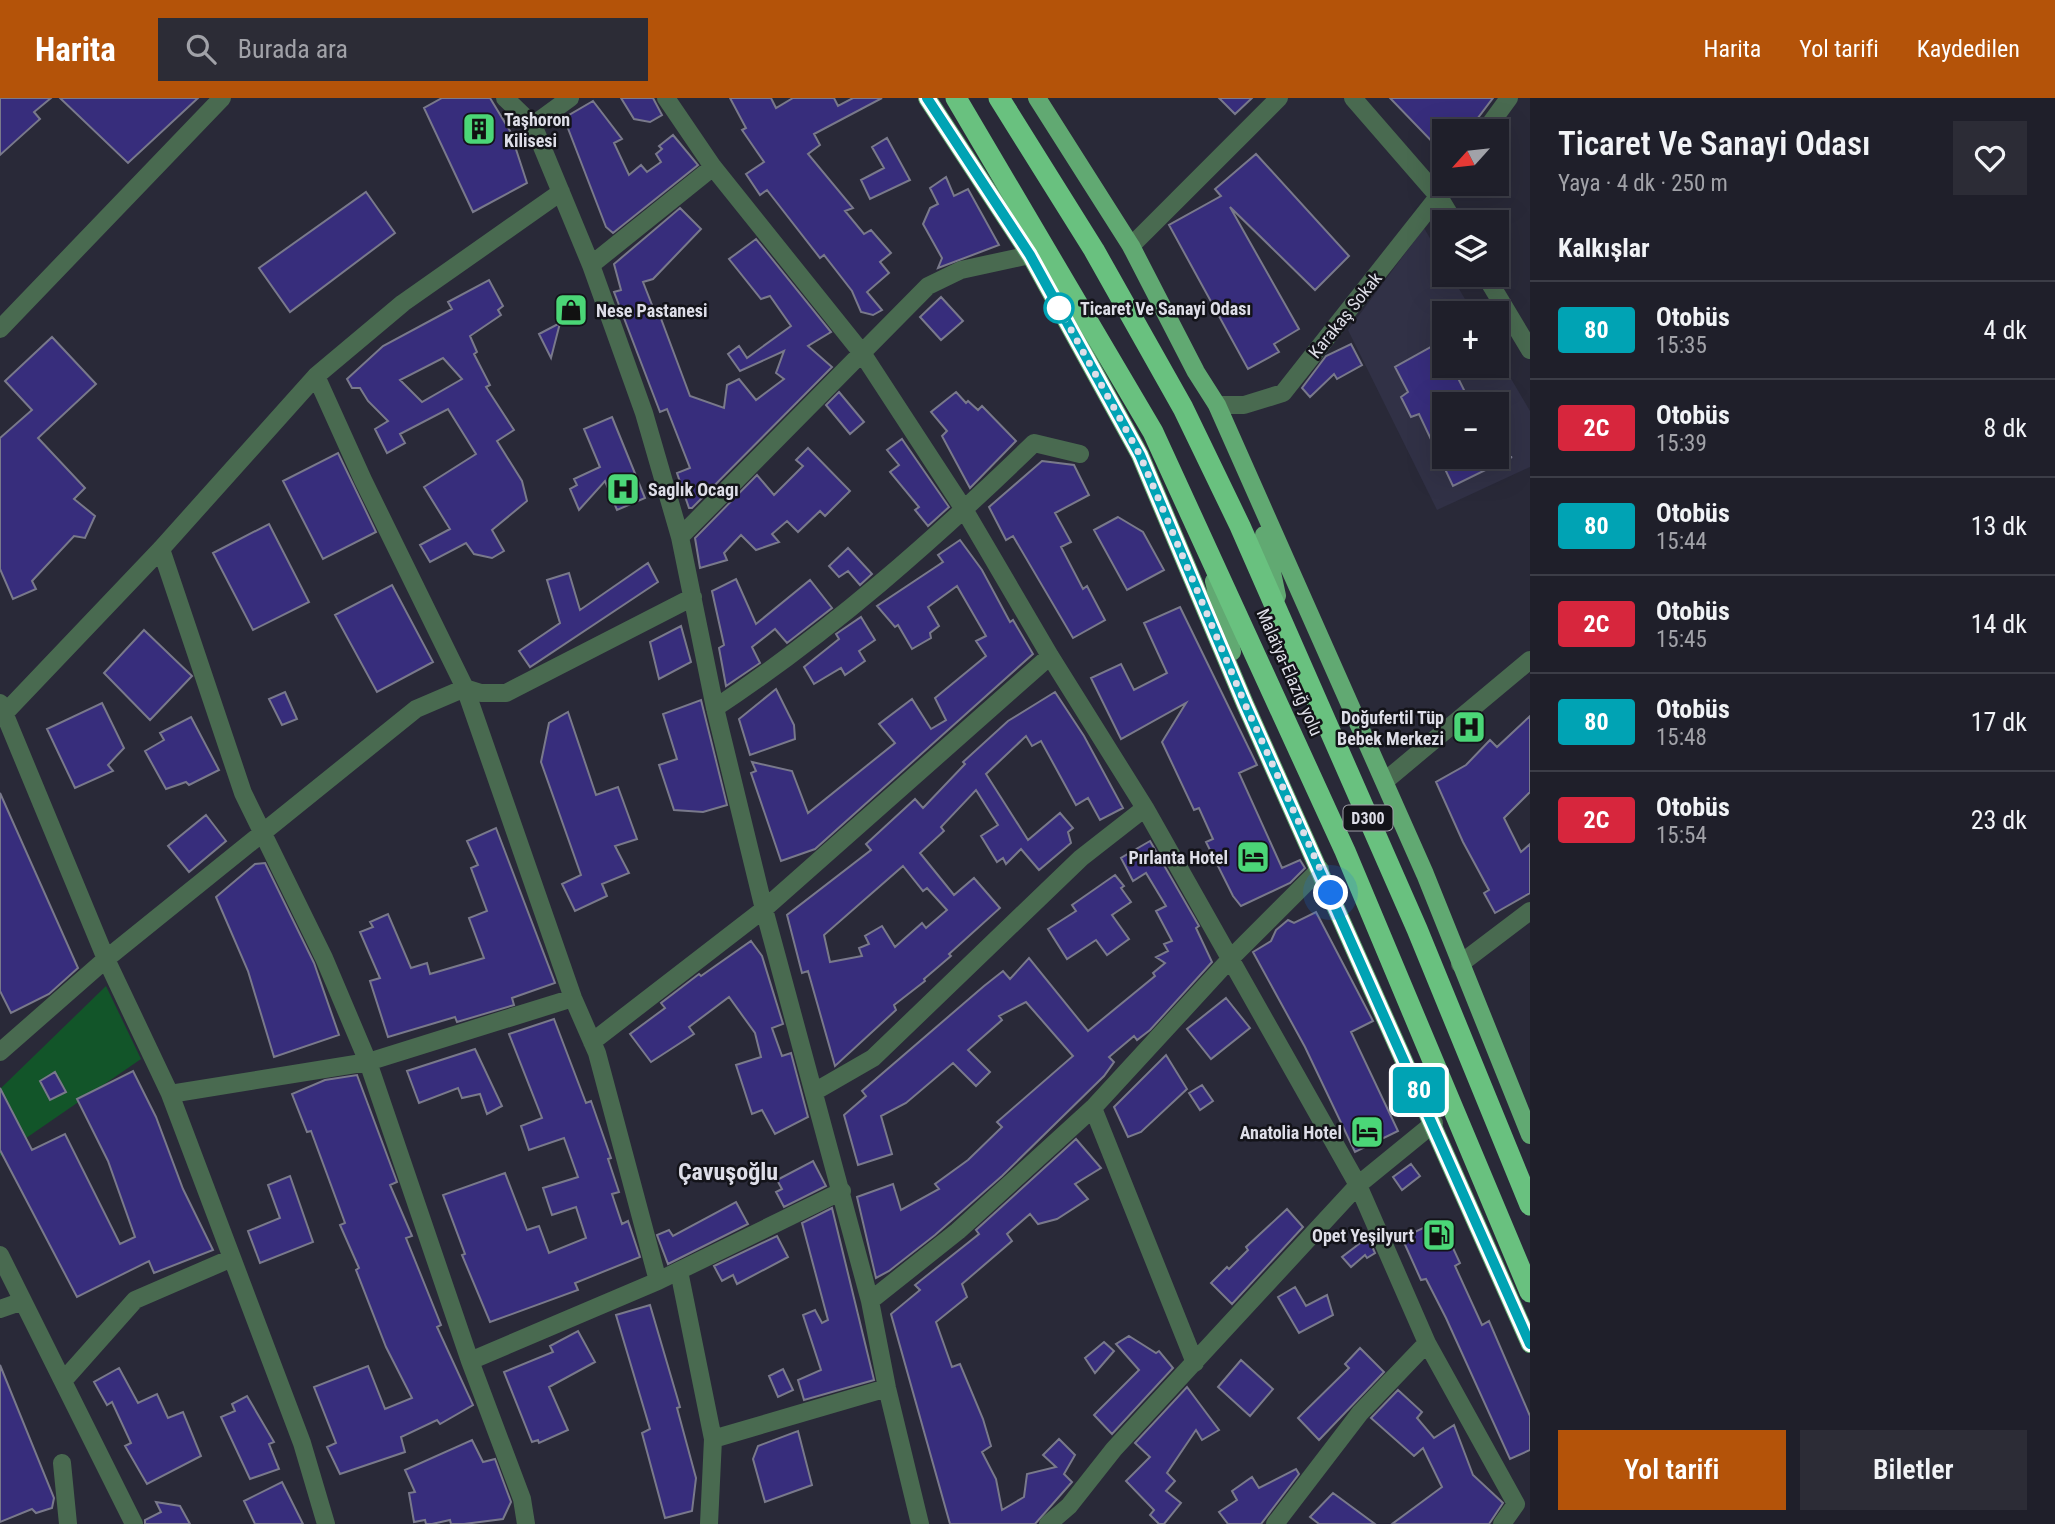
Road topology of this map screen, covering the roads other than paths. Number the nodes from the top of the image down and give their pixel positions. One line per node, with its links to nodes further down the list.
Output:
1 (222, 98): 22 (street)
2 (505, 98): 13 (street)
3 (570, 98): 13 (street)
4 (666, 98): 14 (street)
5 (927, 98): 19 (main road)
6 (956, 98): 31 (highway, Malatya-Elazığ yolu / D300)
7 (999, 98): 34 (highway, D300)
8 (1037, 98): 18 (main road)
9 (1279, 98): 18 (street)
10 (1353, 98): 15 (street)
11 (1509, 98): 12 (street)
12 (1494, 119)
13 (533, 125): 16 (street)
14 (713, 167): 20 (street); 24 (street)
15 (1432, 179)
16 (561, 192): 20 (street); 25 (street)
17 (1438, 196): 26 (street, Karakaş Sokak)
18 (1131, 246): 26 (main road)
19 (1030, 255): 24 (street); 38 (main road)
20 (591, 265): 30 (street)
21 (1492, 287): 23 (street)
22 (0, 329)
23 (1530, 350)
24 (862, 353): 29 (street); 30 (street)
25 (316, 376): 32 (street); 37 (street)
26 (1217, 405): 28 (main road)
27 (1080, 454): 29 (street)
28 (1257, 499): 34 (main road); 41 (main road)
29 (965, 511): 35 (street); 39 (street)
30 (680, 537): 33 (street)
31 (1204, 540): 38 (main road); 53 (highway, Malatya-Elazığ yolu / D300)
32 (161, 549): 40 (street); 43 (street)
33 (693, 597): 37 (street); 39 (street)
34 (1283, 624): 62 (highway, D300)
35 (1050, 656): 42 (street); 45 (street)
36 (1530, 660): 41 (street)
37 (465, 688): 43 (street); 50 (street)
38 (1245, 704): 44 (main road)
39 (715, 708): 45 (street)
40 (2, 711): 48 (street)
41 (1385, 781): 49 (main road)
42 (1145, 808): 47 (street); 55 (street)
43 (263, 830): 48 (street); 54 (street)
44 (1320, 869): 47 (street); 58 (main road)
45 (764, 909): 51 (street); 55 (street)
46 (1530, 911): 49 (street)
47 (1232, 957): 57 (street); 60 (street)
48 (106, 959): 52 (street); 56 (street)
49 (1460, 964): 59 (main road)
50 (573, 998): 51 (street); 54 (street)
51 (592, 1042): 66 (street)
52 (0, 1052)
53 (1431, 1058): 58 (main road); 67 (highway, Malatya-Elazığ yolu / D300)
54 (368, 1062): 56 (street); 73 (street)
55 (814, 1093): 61 (street)
56 (170, 1094): 64 (street)
57 (1093, 1108): 69 (street); 74 (street)
58 (1432, 1119): 60 (street); 72 (main road)
59 (1530, 1135)
60 (1358, 1185): 71 (street); 74 (street)
61 (842, 1191): 65 (street); 69 (street)
62 (1530, 1205)
63 (0, 1255): 68 (street)
64 (232, 1258): 75 (street); 81 (street)
65 (679, 1271): 66 (street); 77 (street)
66 (658, 1281): 73 (street)
67 (1530, 1292)
68 (23, 1301): 70 (street); 75 (street)
69 (870, 1301): 76 (street)
70 (0, 1309)
71 (1427, 1343): 86 (street); 87 (street)
72 (1530, 1344)
73 (470, 1361): 82 (street)
74 (1195, 1363): 85 (street)
75 (62, 1381): 80 (street)
76 (887, 1388): 77 (street); 84 (street)
77 (713, 1439): 83 (street)
78 (62, 1463): 79 (street)
79 (68, 1524)
80 (134, 1524)
81 (326, 1524)
82 (526, 1524)
83 (709, 1524)
84 (920, 1524)
85 (1048, 1524)
86 (1275, 1524)
87 (1502, 1524)

